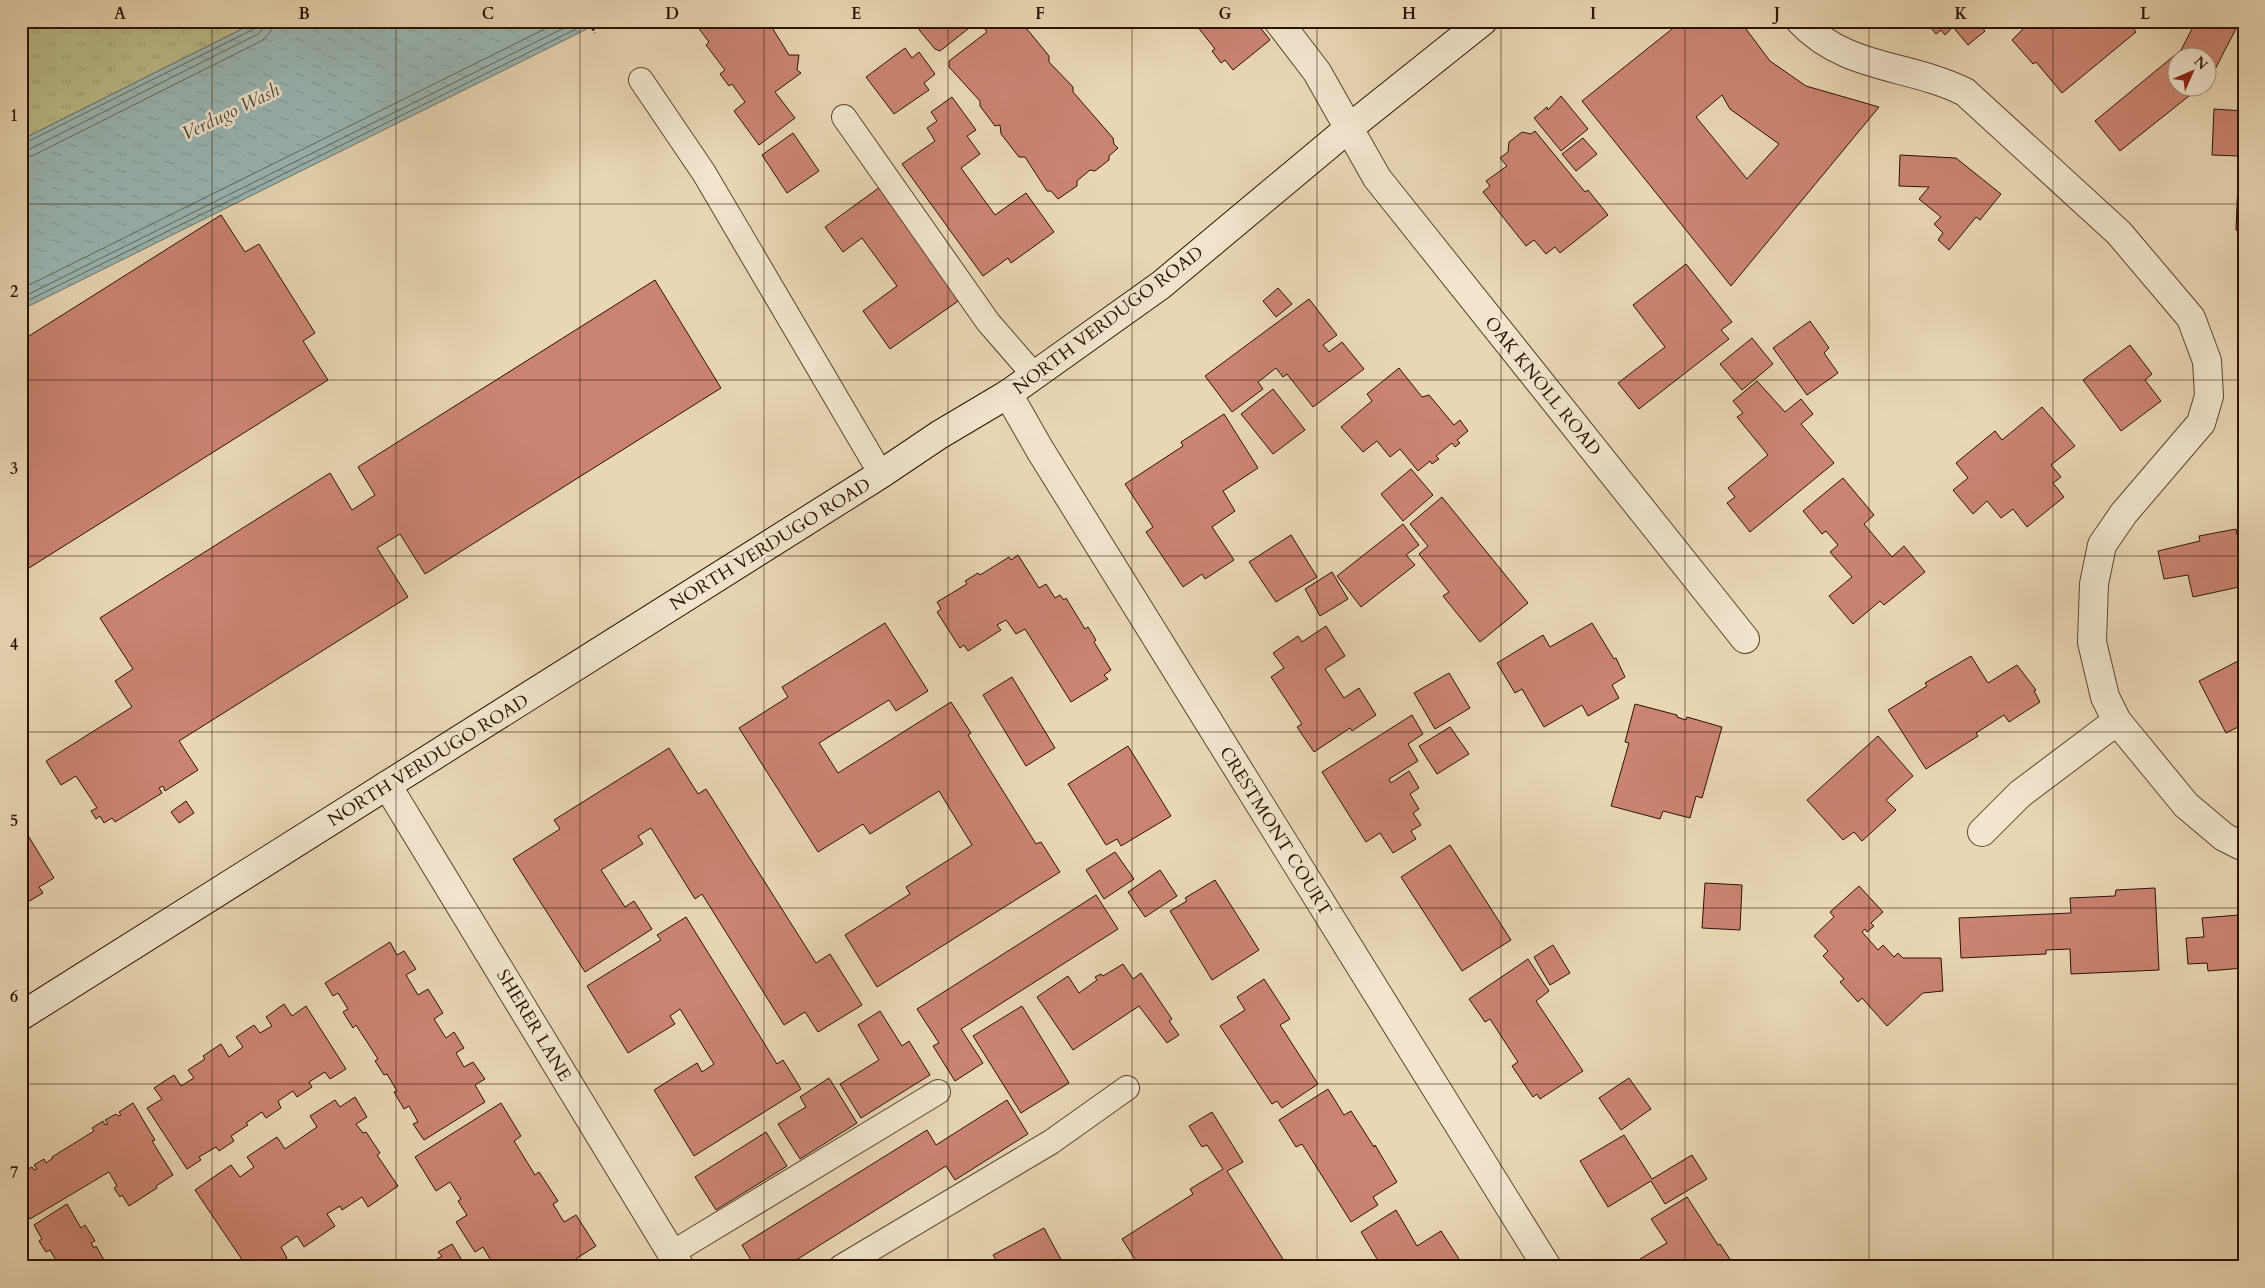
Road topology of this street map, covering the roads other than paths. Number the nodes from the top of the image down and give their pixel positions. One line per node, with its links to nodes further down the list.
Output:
1 (1278, 21): 6 (street, OAK KNOLL ROAD)
2 (1483, 21): 6 (street, NORTH VERDUGO ROAD)
3 (1800, 21): 11 (street)
4 (641, 80): 9 (lane)
5 (844, 117): 7 (lane)
6 (1349, 128): 7 (street, NORTH VERDUGO ROAD); 10 (street, OAK KNOLL ROAD)
7 (1034, 375): 8 (street, NORTH VERDUGO ROAD)
8 (1008, 394): 9 (street, NORTH VERDUGO ROAD); 20 (street, CRESTMONT COURT)
9 (881, 474): 12 (street, NORTH VERDUGO ROAD)
10 (1745, 639)
11 (2117, 721): 13 (street); 14 (street)
12 (387, 785): 15 (street, NORTH VERDUGO ROAD); 18 (street, SHERER LANE)
13 (1982, 832)
14 (2244, 847)
15 (21, 1016)
16 (1127, 1088): 19 (lane)
17 (938, 1092): 18 (lane)
18 (676, 1260)
19 (841, 1267)
20 (1547, 1267)

